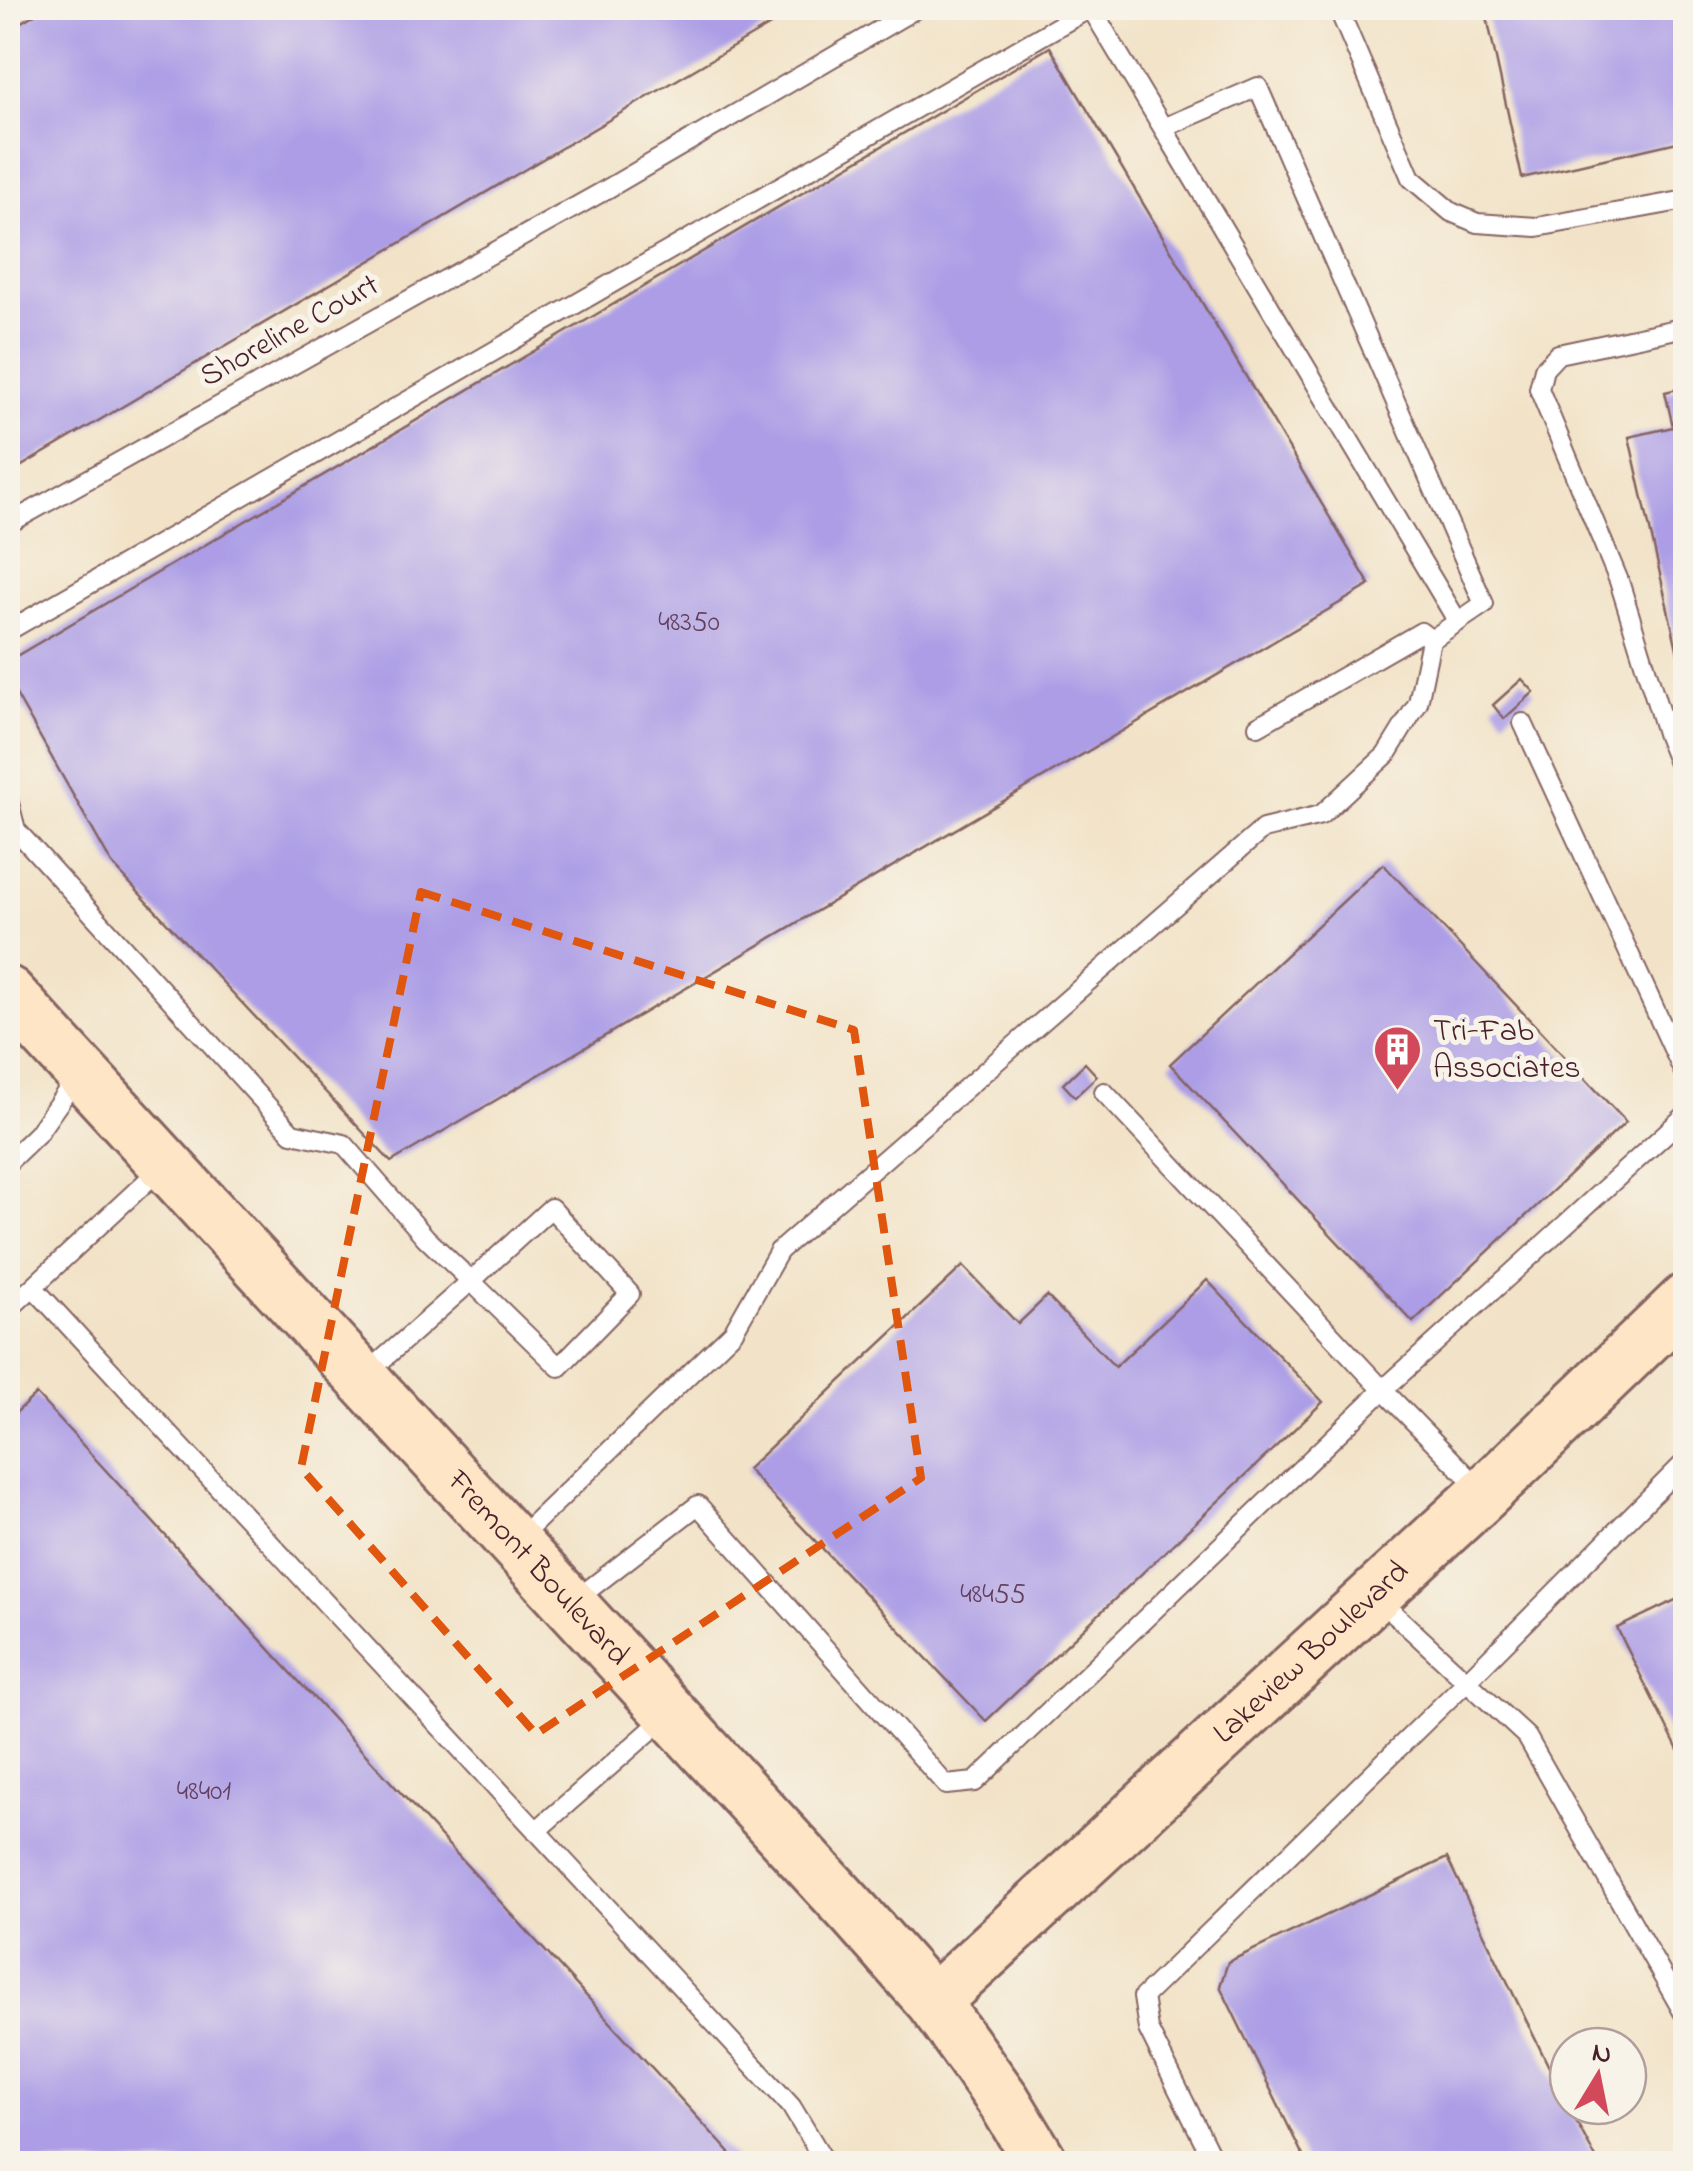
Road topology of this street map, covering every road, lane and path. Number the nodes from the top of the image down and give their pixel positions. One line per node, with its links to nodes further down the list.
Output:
1 (917, 8): 7 (lane, Shoreline Court)
2 (1091, 8): 4 (lane); 9 (lane)
3 (1338, 8): 5 (lane)
4 (1162, 128): 8 (lane); 8 (lane)
5 (1686, 200)
6 (1686, 327): 13 (lane)
7 (8, 524)
8 (1458, 622): 10 (lane)
9 (8, 632)
10 (1431, 640): 12 (lane); 30 (lane)
11 (1523, 723): 17 (lane)
12 (1258, 726)
13 (1686, 783)
14 (8, 799): 22 (lane)
15 (8, 993): 16 (main road, Fremont Boulevard)
16 (81, 1072): 20 (lane); 21 (main road, Fremont Boulevard)
17 (1686, 1077)
18 (1104, 1092): 27 (lane)
19 (1686, 1115): 27 (lane)
20 (8, 1162)
21 (165, 1164): 23 (lane); 26 (main road, Fremont Boulevard)
22 (472, 1281): 22 (lane); 26 (lane)
23 (32, 1287): 25 (lane); 35 (lane)
24 (1686, 1300): 29 (main road, Lakeview Boulevard)
25 (8, 1310)
26 (362, 1378): 30 (main road, Fremont Boulevard)
27 (1383, 1390): 29 (lane); 32 (lane)
28 (1686, 1460): 33 (lane)
29 (1484, 1494): 31 (main road, Lakeview Boulevard)
30 (514, 1543): 32 (main road, Fremont Boulevard)
31 (1374, 1595): 33 (lane); 36 (main road, Lakeview Boulevard)
32 (570, 1605): 34 (main road, Fremont Boulevard)
33 (1467, 1681): 37 (lane); 40 (lane)
34 (670, 1713): 35 (lane); 36 (main road, Fremont Boulevard)
35 (536, 1831): 38 (lane)
36 (933, 2002): 39 (main road, Fremont Boulevard)
37 (1686, 2016)
38 (826, 2164)
39 (1042, 2164)
40 (1215, 2164)

